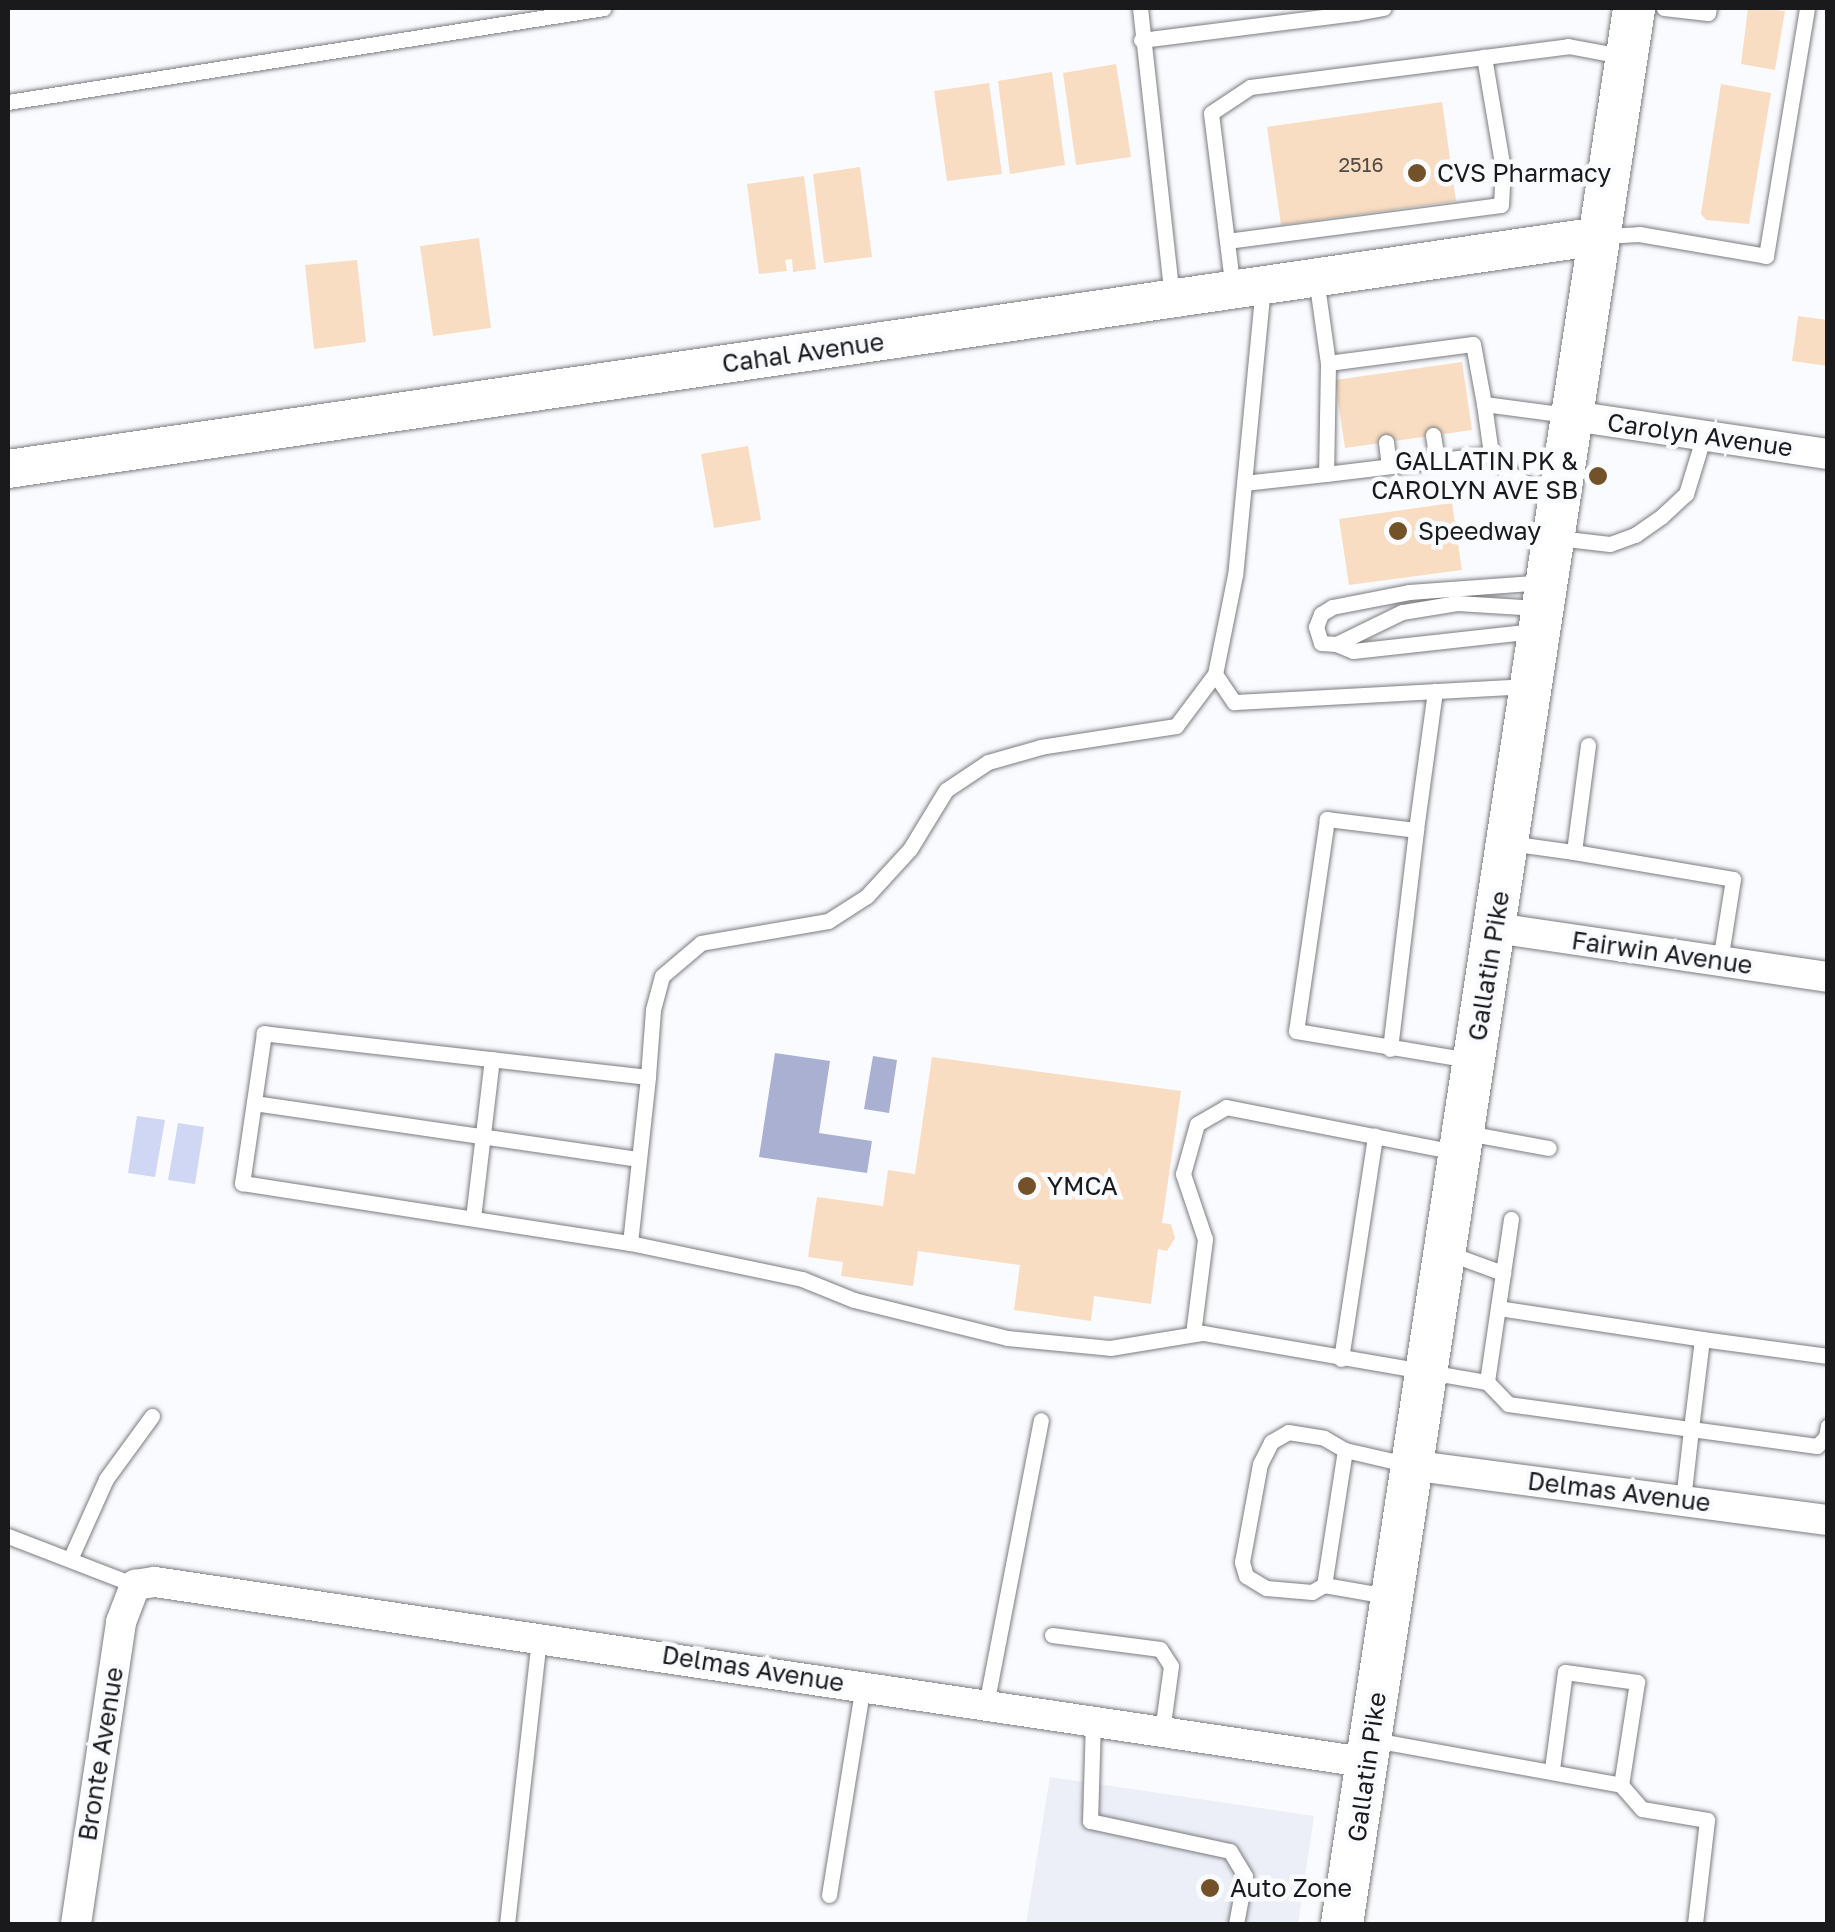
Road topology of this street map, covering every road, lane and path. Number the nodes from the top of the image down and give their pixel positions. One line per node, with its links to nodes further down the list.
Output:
1 (604, 8): 12 (lane)
2 (1140, 8): 9 (lane)
3 (1384, 8): 8 (lane)
4 (1634, 8): 11 (main road, Gallatin Pike)
5 (1664, 8): 6 (lane)
6 (1709, 8)
7 (1807, 8): 13 (lane)
8 (1355, 10): 9 (lane)
9 (1141, 40): 17 (lane)
10 (1484, 57): 11 (lane); 14 (lane); 14 (lane)
11 (1626, 57): 13 (main road, Gallatin Pike)
12 (8, 102)
13 (1599, 236): 15 (street, Cahal Avenue); 20 (main road, Gallatin Pike)
14 (1227, 241): 16 (lane)
15 (1316, 278): 16 (street, Cahal Avenue); 18 (lane)
16 (1248, 288): 17 (street, Cahal Avenue); 30 (lane)
17 (1172, 299): 28 (street, Cahal Avenue)
18 (1328, 362): 19 (lane); 29 (lane)
19 (1484, 404): 20 (lane); 24 (lane)
20 (1573, 416): 22 (street, Carolyn Avenue); 31 (main road, Gallatin Pike)
21 (1433, 435): 26 (lane)
22 (1704, 435): 25 (street, Carolyn Avenue); 31 (lane)
23 (1386, 442): 27 (lane)
24 (1491, 454): 26 (lane); 31 (lane)
25 (1828, 454)
26 (1437, 460): 27 (lane)
27 (1389, 466): 29 (lane)
28 (8, 470)
29 (1326, 474): 30 (lane)
30 (1244, 483): 34 (lane)
31 (1557, 520): 32 (main road, Gallatin Pike)
32 (1544, 607): 33 (lane); 33 (lane); 33 (lane); 35 (main road, Gallatin Pike)
33 (1336, 644)
34 (1215, 674): 36 (lane); 47 (lane)
35 (1532, 686): 36 (lane); 39 (main road, Gallatin Pike)
36 (1435, 691): 38 (lane)
37 (1588, 745): 40 (lane)
38 (1416, 830): 44 (lane); 44 (lane)
39 (1509, 842): 40 (lane); 41 (main road, Gallatin Pike)
40 (1574, 852): 42 (lane)
41 (1496, 928): 42 (street, Fairwin Avenue); 46 (main road, Gallatin Pike)
42 (1720, 961): 43 (street, Fairwin Avenue)
43 (1828, 977)
44 (1390, 1049): 46 (lane)
45 (492, 1059): 47 (lane); 48 (lane); 49 (lane)
46 (1473, 1061): 51 (main road, Gallatin Pike)
47 (648, 1076): 53 (lane)
48 (254, 1103): 49 (lane); 54 (lane)
49 (484, 1136): 53 (lane); 54 (lane)
50 (1375, 1136): 51 (lane); 60 (lane); 63 (lane)
51 (1462, 1143): 52 (lane); 57 (main road, Gallatin Pike)
52 (1549, 1148)
53 (639, 1159): 56 (lane)
54 (474, 1218): 56 (lane)
55 (1511, 1219): 58 (lane)
56 (630, 1243): 60 (lane)
57 (1444, 1252): 58 (lane); 64 (main road, Gallatin Pike)
58 (1503, 1272): 59 (lane)
59 (1498, 1308): 61 (lane); 65 (lane)
60 (1193, 1334): 63 (lane)
61 (1702, 1339): 62 (lane); 69 (lane)
62 (1828, 1356)
63 (1341, 1359): 64 (lane)
64 (1424, 1374): 65 (lane); 71 (main road, Gallatin Pike)
65 (1487, 1382): 69 (lane)
66 (152, 1416): 75 (lane)
67 (1041, 1420): 82 (lane)
68 (1828, 1426): 69 (lane)
69 (1691, 1429): 72 (lane)
70 (1344, 1450): 71 (lane); 77 (lane); 77 (lane)
71 (1410, 1466): 72 (street, Delmas Avenue); 78 (main road, Gallatin Pike)
72 (1683, 1500): 73 (street, Delmas Avenue)
73 (1828, 1520)
74 (8, 1536): 75 (lane)
75 (71, 1557): 76 (lane)
76 (135, 1585): 80 (street, Delmas Avenue); 89 (street, Bronte Avenue)
77 (1324, 1585): 78 (lane)
78 (1391, 1597): 85 (main road, Gallatin Pike)
79 (1052, 1635): 84 (lane)
80 (539, 1637): 81 (street, Delmas Avenue); 90 (lane)
81 (863, 1686): 82 (street, Delmas Avenue); 88 (lane)
82 (986, 1704): 83 (street, Delmas Avenue)
83 (1093, 1721): 84 (street, Delmas Avenue); 91 (lane)
84 (1162, 1731): 85 (street, Delmas Avenue)
85 (1370, 1751): 86 (lane); 92 (main road, Gallatin Pike)
86 (1552, 1769): 87 (lane); 87 (lane)
87 (1621, 1785): 93 (lane)
88 (829, 1896)
89 (76, 1924)
90 (508, 1924)
91 (1236, 1924)
92 (1342, 1924)
93 (1695, 1924)

